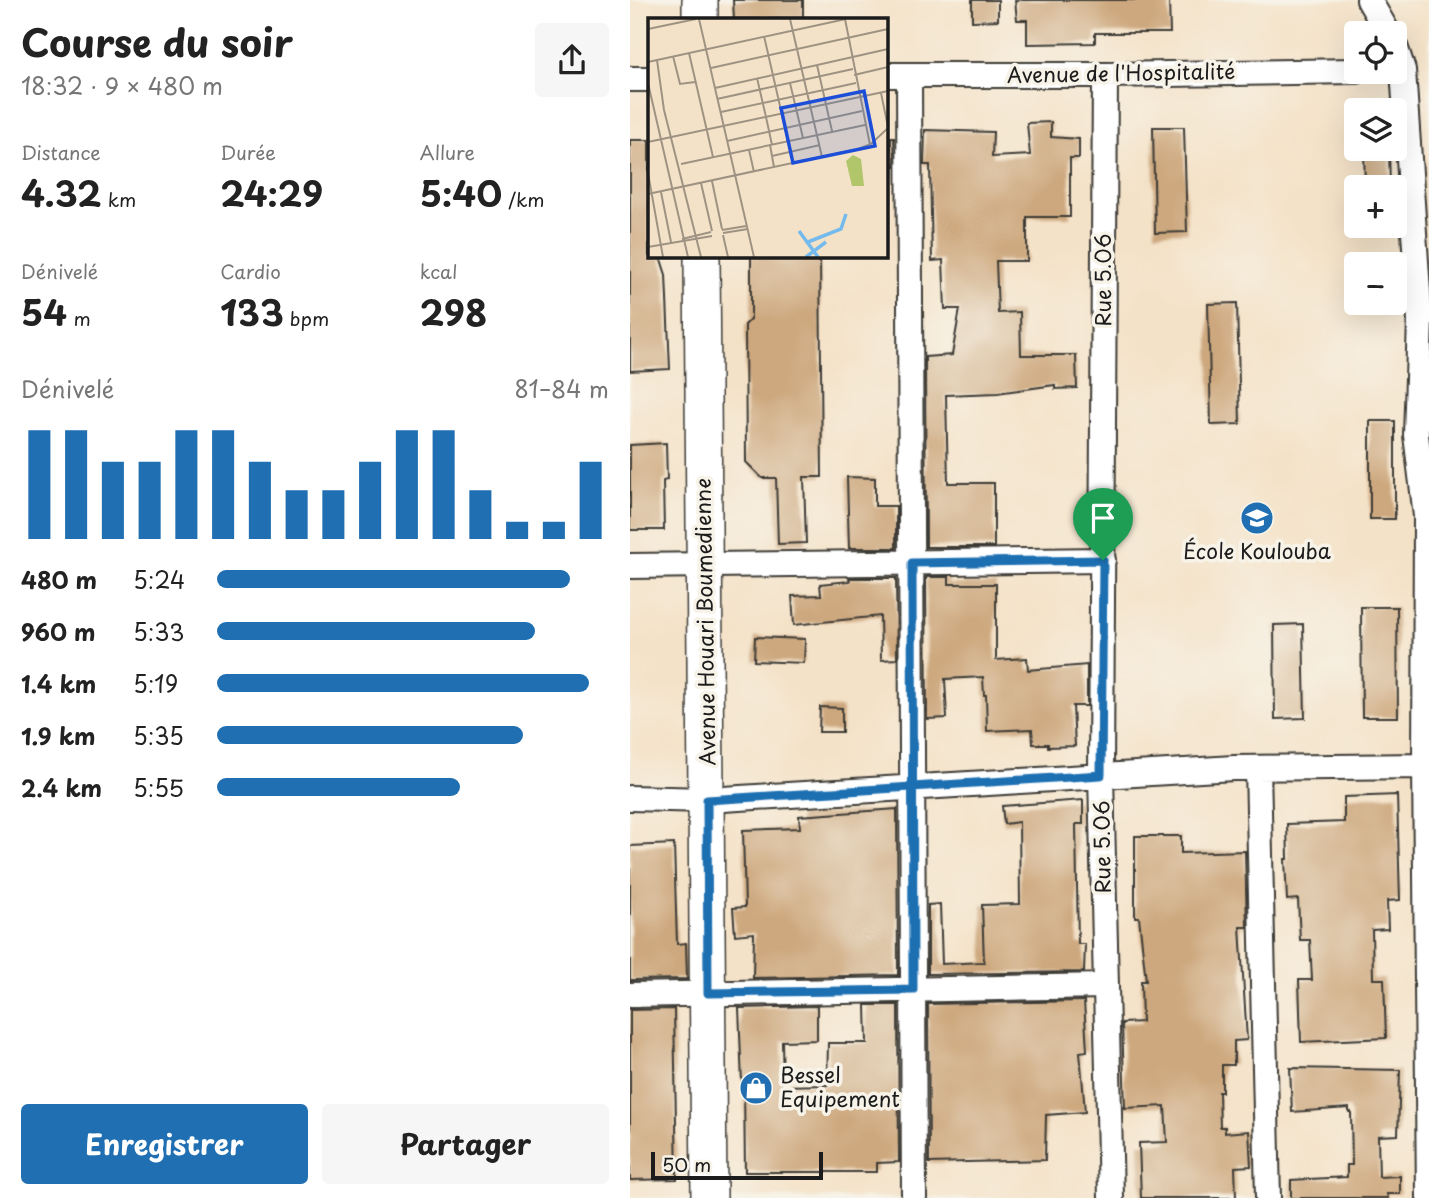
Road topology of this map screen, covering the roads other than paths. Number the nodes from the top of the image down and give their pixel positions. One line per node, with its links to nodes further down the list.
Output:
1 (700, 0): 3 (main road)
2 (1369, 0): 4 (street)
3 (700, 18)
4 (1381, 21)
5 (1344, 71): 7 (street, Avenue de l'Hospitalité)
6 (897, 75): 7 (street, Avenue de l'Hospitalité); 13 (street)
7 (1105, 75): 12 (street, Rue 5.06)
8 (630, 79): 9 (street)
9 (648, 79)
10 (1400, 84): 16 (street)
11 (702, 257): 14 (main road, Avenue Houari Boumedienne)
12 (1103, 560): 13 (street); 18 (street, Rue 5.06)
13 (912, 563): 14 (street); 19 (street)
14 (705, 565): 15 (street); 21 (main road, Avenue Houari Boumedienne)
15 (630, 566)
16 (1425, 766): 17 (street); 30 (street)
17 (1258, 768): 18 (street); 29 (street)
18 (1101, 775): 19 (street); 22 (street, Rue 5.06)
19 (912, 786): 21 (street); 23 (street)
20 (630, 798): 21 (street)
21 (707, 800): 24 (main road, Avenue Houari Boumedienne)
22 (1106, 986): 23 (street); 28 (street, Rue 5.06)
23 (913, 990): 24 (street); 27 (street)
24 (708, 993): 25 (street); 26 (main road, Avenue Houari Boumedienne)
25 (630, 995)
26 (709, 1198)
27 (914, 1198)
28 (1111, 1198)
29 (1268, 1198)
30 (1429, 1198)

